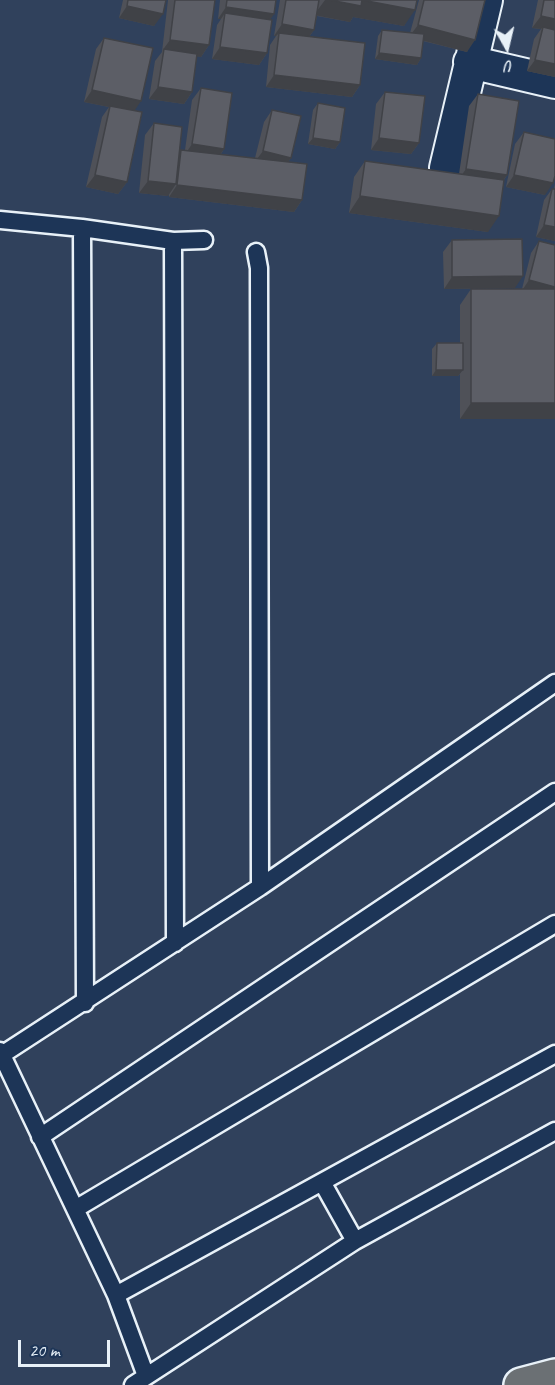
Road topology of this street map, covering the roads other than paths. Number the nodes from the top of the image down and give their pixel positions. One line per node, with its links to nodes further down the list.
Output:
1 (486, 0): 2 (street)
2 (470, 62): 3 (street); 4 (street)
3 (555, 82)
4 (446, 168)
5 (0, 220): 6 (lane)
6 (82, 228): 8 (lane); 15 (lane)
7 (204, 240): 8 (lane)
8 (173, 241): 14 (lane)
9 (256, 252): 12 (lane)
10 (555, 683): 12 (lane)
11 (555, 792): 20 (lane)
12 (260, 887): 14 (lane)
13 (555, 924): 22 (lane)
14 (175, 943): 15 (lane)
15 (85, 1003): 18 (lane)
16 (0, 1051): 18 (lane)
17 (555, 1054): 21 (lane)
18 (0, 1056): 20 (lane)
19 (555, 1131): 23 (lane)
20 (40, 1137): 22 (lane)
21 (322, 1182): 23 (lane); 24 (lane)
22 (77, 1209): 24 (lane)
23 (355, 1241): 26 (lane)
24 (116, 1295): 26 (lane)
25 (555, 1376): 27 (highway)
26 (139, 1381)
27 (521, 1385)

